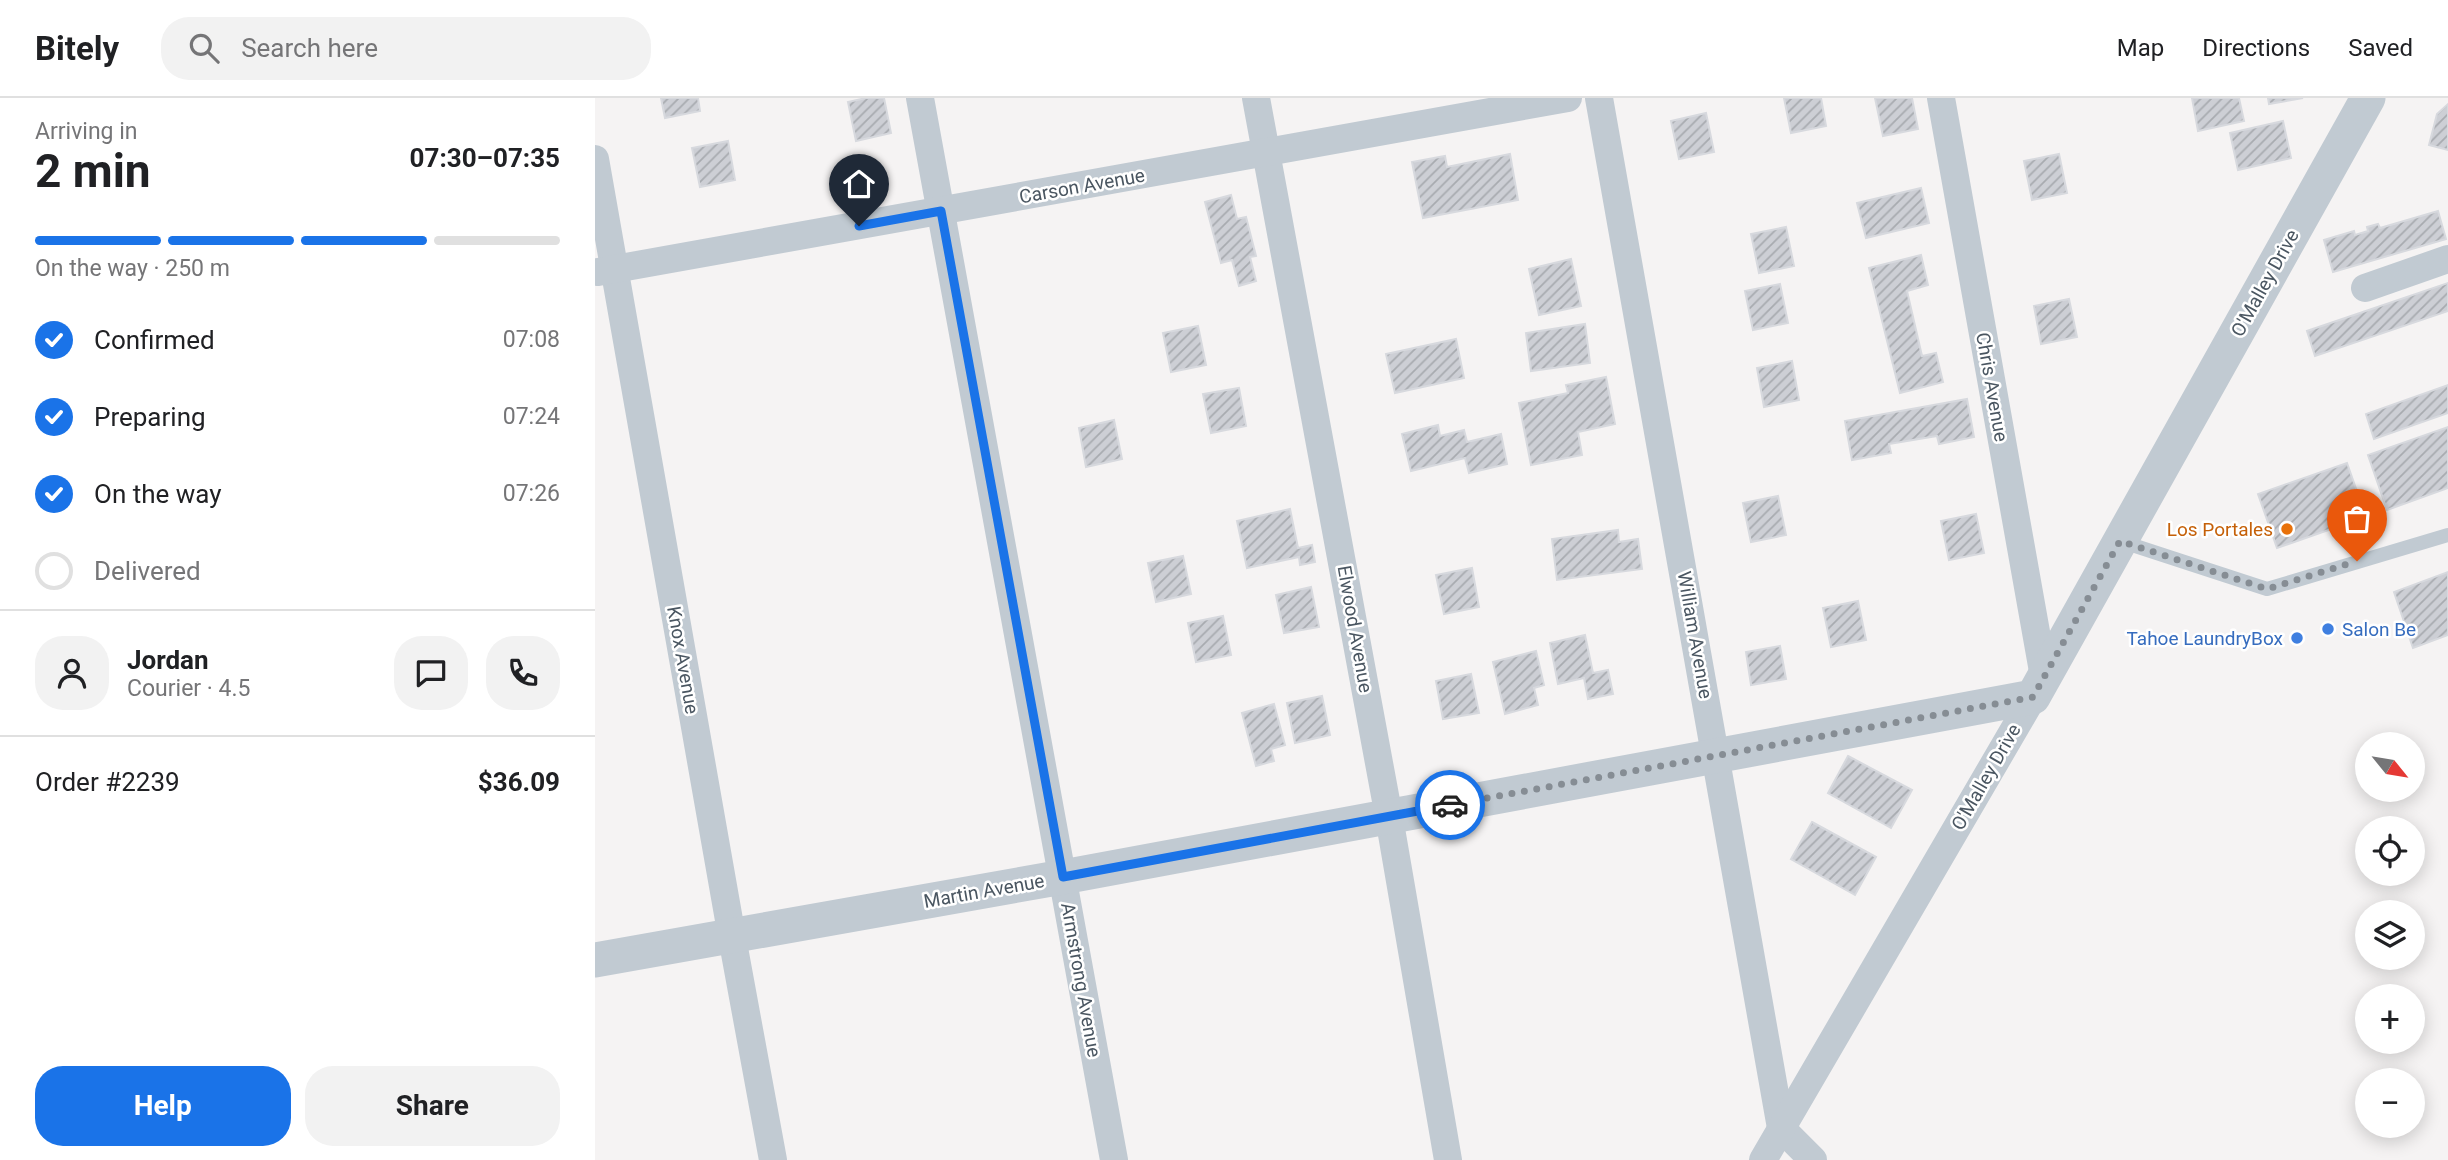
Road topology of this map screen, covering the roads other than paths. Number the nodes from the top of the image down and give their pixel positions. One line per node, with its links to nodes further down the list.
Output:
1 (920, 98): 9 (street, Armstrong Avenue)
2 (1256, 98): 7 (street, Elwood Avenue)
3 (1568, 98): 7 (street, Carson Avenue)
4 (1599, 98): 16 (street, William Avenue)
5 (1941, 98): 15 (street, Chris Avenue)
6 (2368, 98): 14 (street, O'Malley Drive)
7 (1267, 153): 9 (street, Carson Avenue); 17 (street, Elwood Avenue)
8 (595, 159): 11 (street, Knox Avenue)
9 (941, 211): 11 (street, Carson Avenue); 18 (street, Armstrong Avenue)
10 (2448, 258): 12 (street)
11 (604, 271): 19 (street, Knox Avenue)
12 (2365, 288)
13 (2448, 535): 14 (lane)
14 (2120, 541): 15 (street, O'Malley Drive)
15 (2038, 687): 16 (street, Martin Avenue); 21 (street, O'Malley Drive)
16 (1716, 756): 17 (street, Martin Avenue); 21 (street, William Avenue)
17 (1389, 817): 18 (street, Martin Avenue); 24 (street, Elwood Avenue)
18 (1063, 877): 19 (street, Martin Avenue); 23 (street, Armstrong Avenue)
19 (731, 937): 20 (street, Martin Avenue); 22 (street, Knox Avenue)
20 (595, 960)
21 (1781, 1128): 25 (street, O'Malley Drive); 26 (street)
22 (773, 1160)
23 (1114, 1160)
24 (1448, 1160)
25 (1763, 1160)
26 (1813, 1160)

